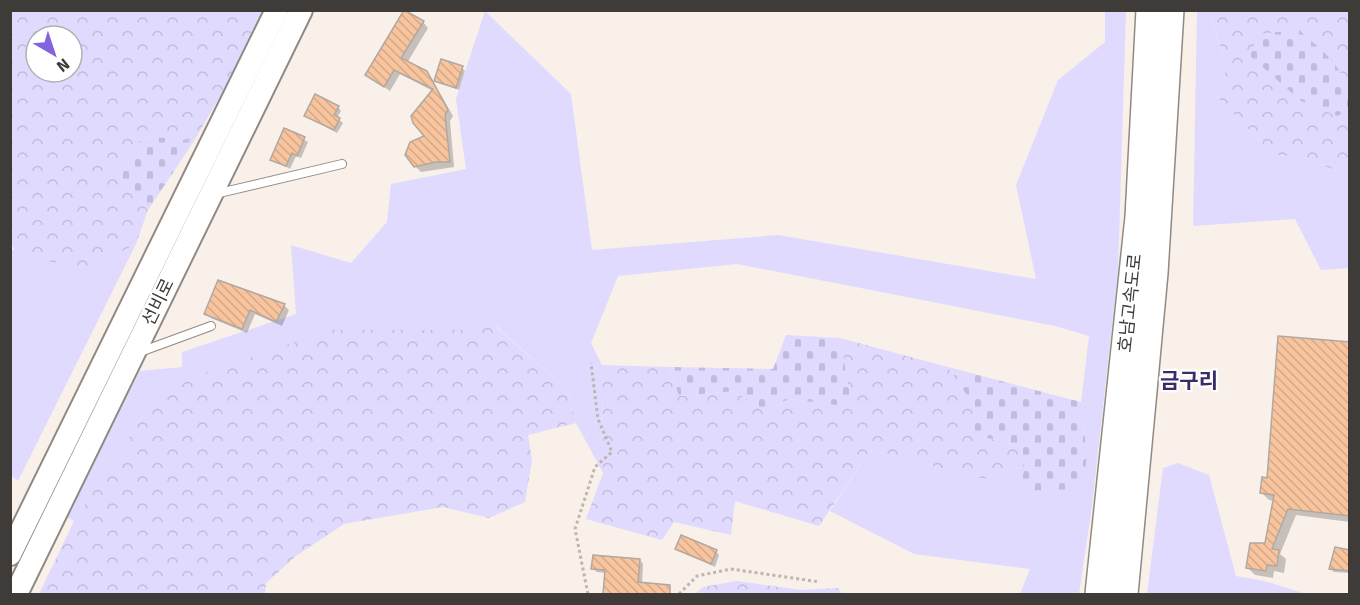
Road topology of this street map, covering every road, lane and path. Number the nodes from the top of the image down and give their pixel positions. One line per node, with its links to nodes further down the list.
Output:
1 (277, 10): 10 (main road, 선비로)
2 (301, 10): 6 (main road, 선비로)
3 (1150, 10): 15 (highway, 호남고속도로)
4 (1170, 10): 16 (highway, 호남고속도로)
5 (342, 164): 6 (lane)
6 (210, 195): 8 (main road, 선비로)
7 (211, 326): 8 (lane)
8 (133, 355): 12 (main road, 선비로)
9 (591, 363): 13 (path)
10 (10, 554)
11 (820, 582): 14 (path)
12 (16, 594)
13 (588, 594)
14 (679, 594)
15 (1099, 594)
16 (1124, 594)

